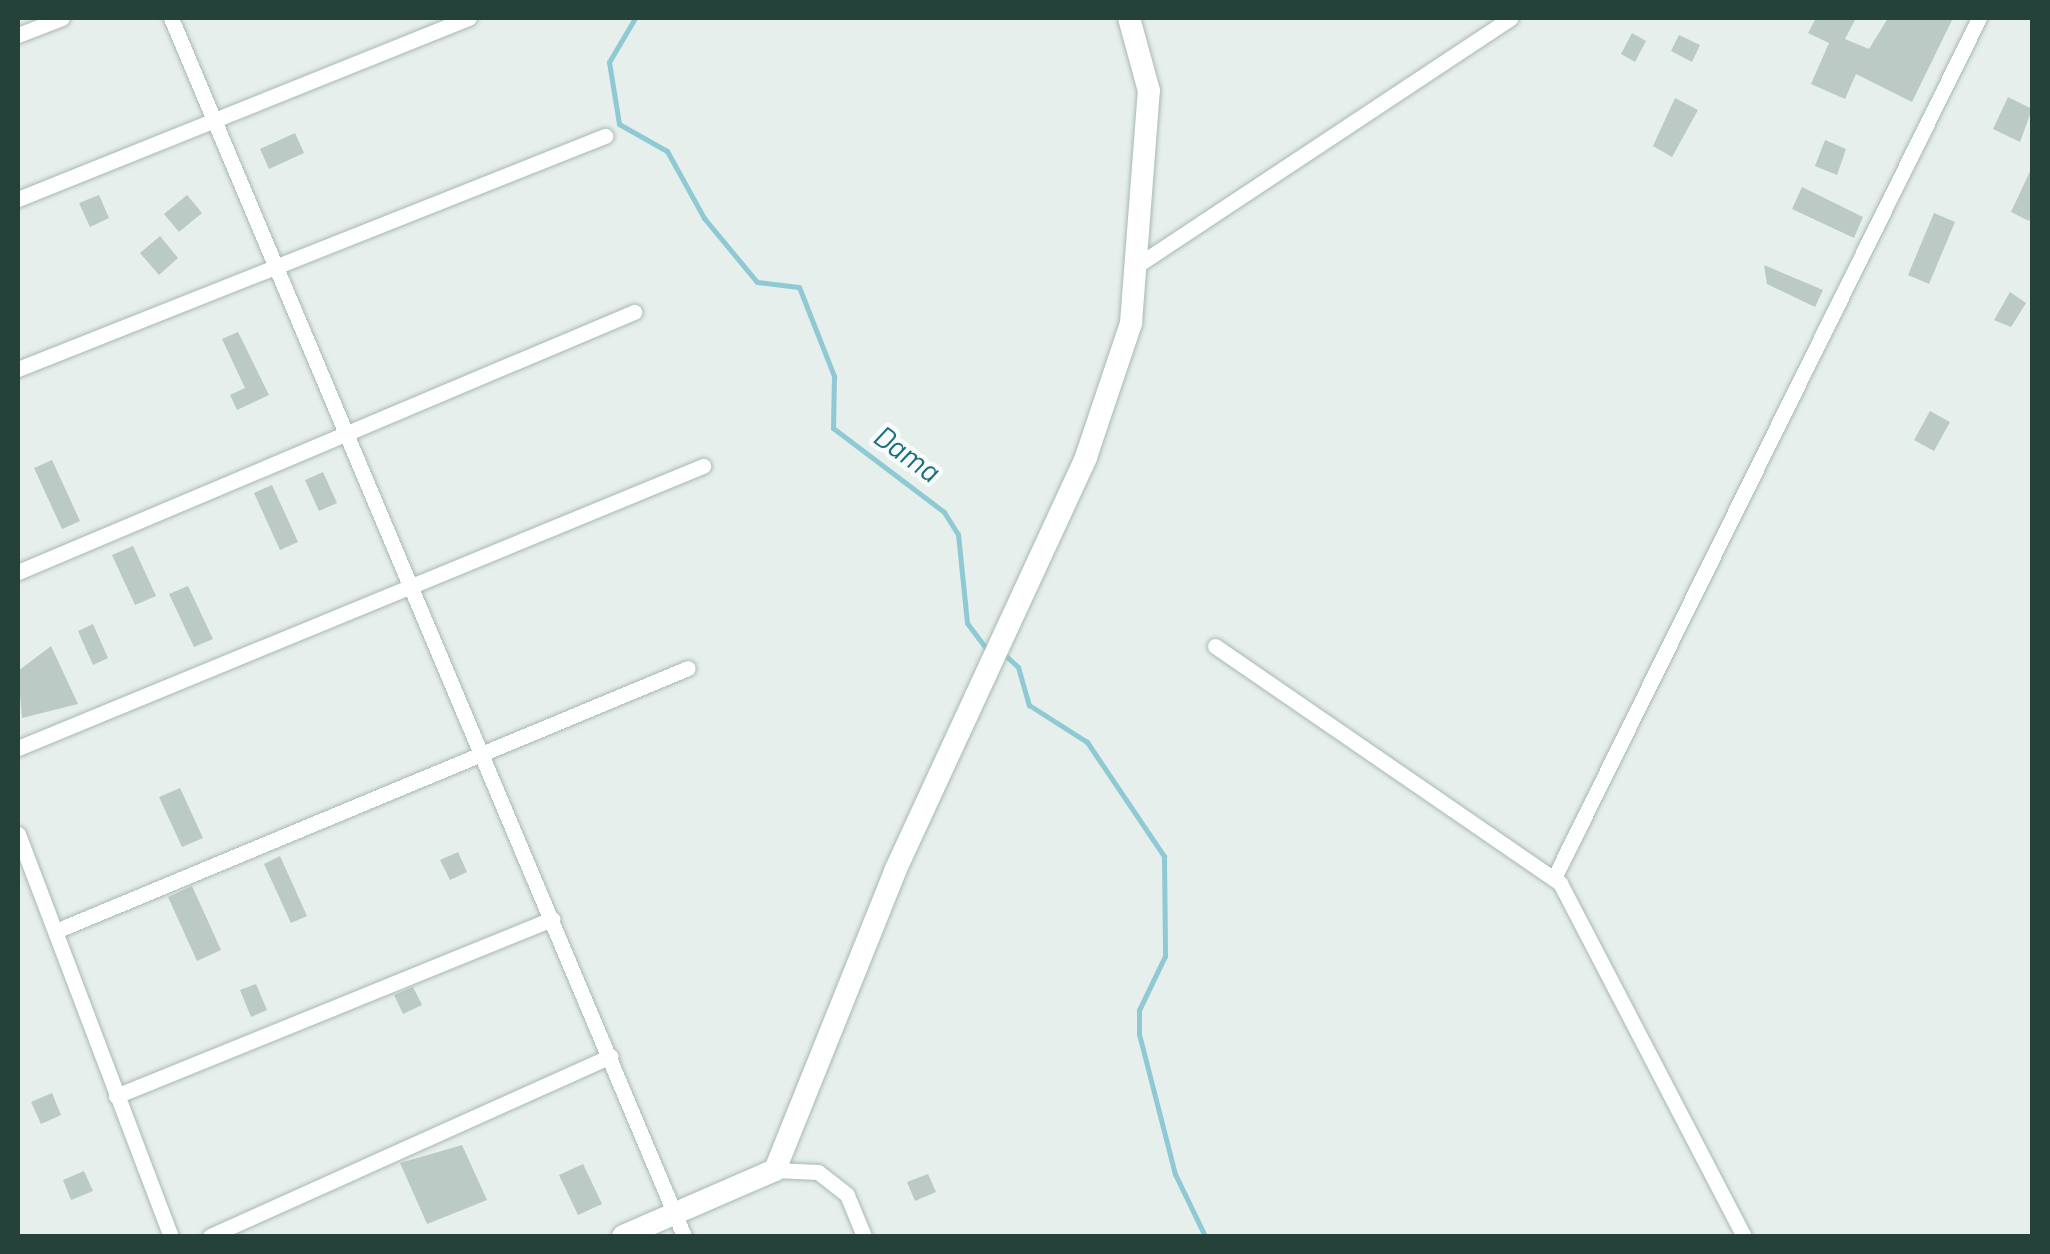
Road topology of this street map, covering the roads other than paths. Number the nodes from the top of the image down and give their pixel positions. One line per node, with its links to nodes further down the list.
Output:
1 (62, 18): 7 (street)
2 (171, 18): 8 (street)
3 (469, 18): 8 (street)
4 (1128, 18): 11 (street)
5 (1510, 18): 11 (street)
6 (1978, 18): 24 (street)
7 (18, 35)
8 (214, 120): 10 (street); 12 (street)
9 (606, 136): 12 (street)
10 (18, 198)
11 (1136, 266): 29 (street)
12 (278, 270): 14 (street); 15 (street)
13 (634, 312): 15 (street)
14 (18, 370)
15 (347, 433): 17 (street); 18 (street)
16 (703, 466): 18 (street)
17 (18, 572)
18 (412, 586): 21 (street); 22 (street)
19 (1215, 646): 24 (street)
20 (688, 668): 22 (street)
21 (18, 748)
22 (483, 756): 25 (street); 26 (street)
23 (18, 834): 26 (street)
24 (1554, 878): 35 (street)
25 (552, 919): 27 (street); 28 (street)
26 (58, 930): 28 (street)
27 (610, 1056): 30 (street); 32 (street)
28 (116, 1096): 31 (street)
29 (775, 1170): 30 (street); 34 (street)
30 (680, 1225): 33 (street)
31 (170, 1236)
32 (210, 1236)
33 (623, 1236)
34 (864, 1236)
35 (1744, 1236)

